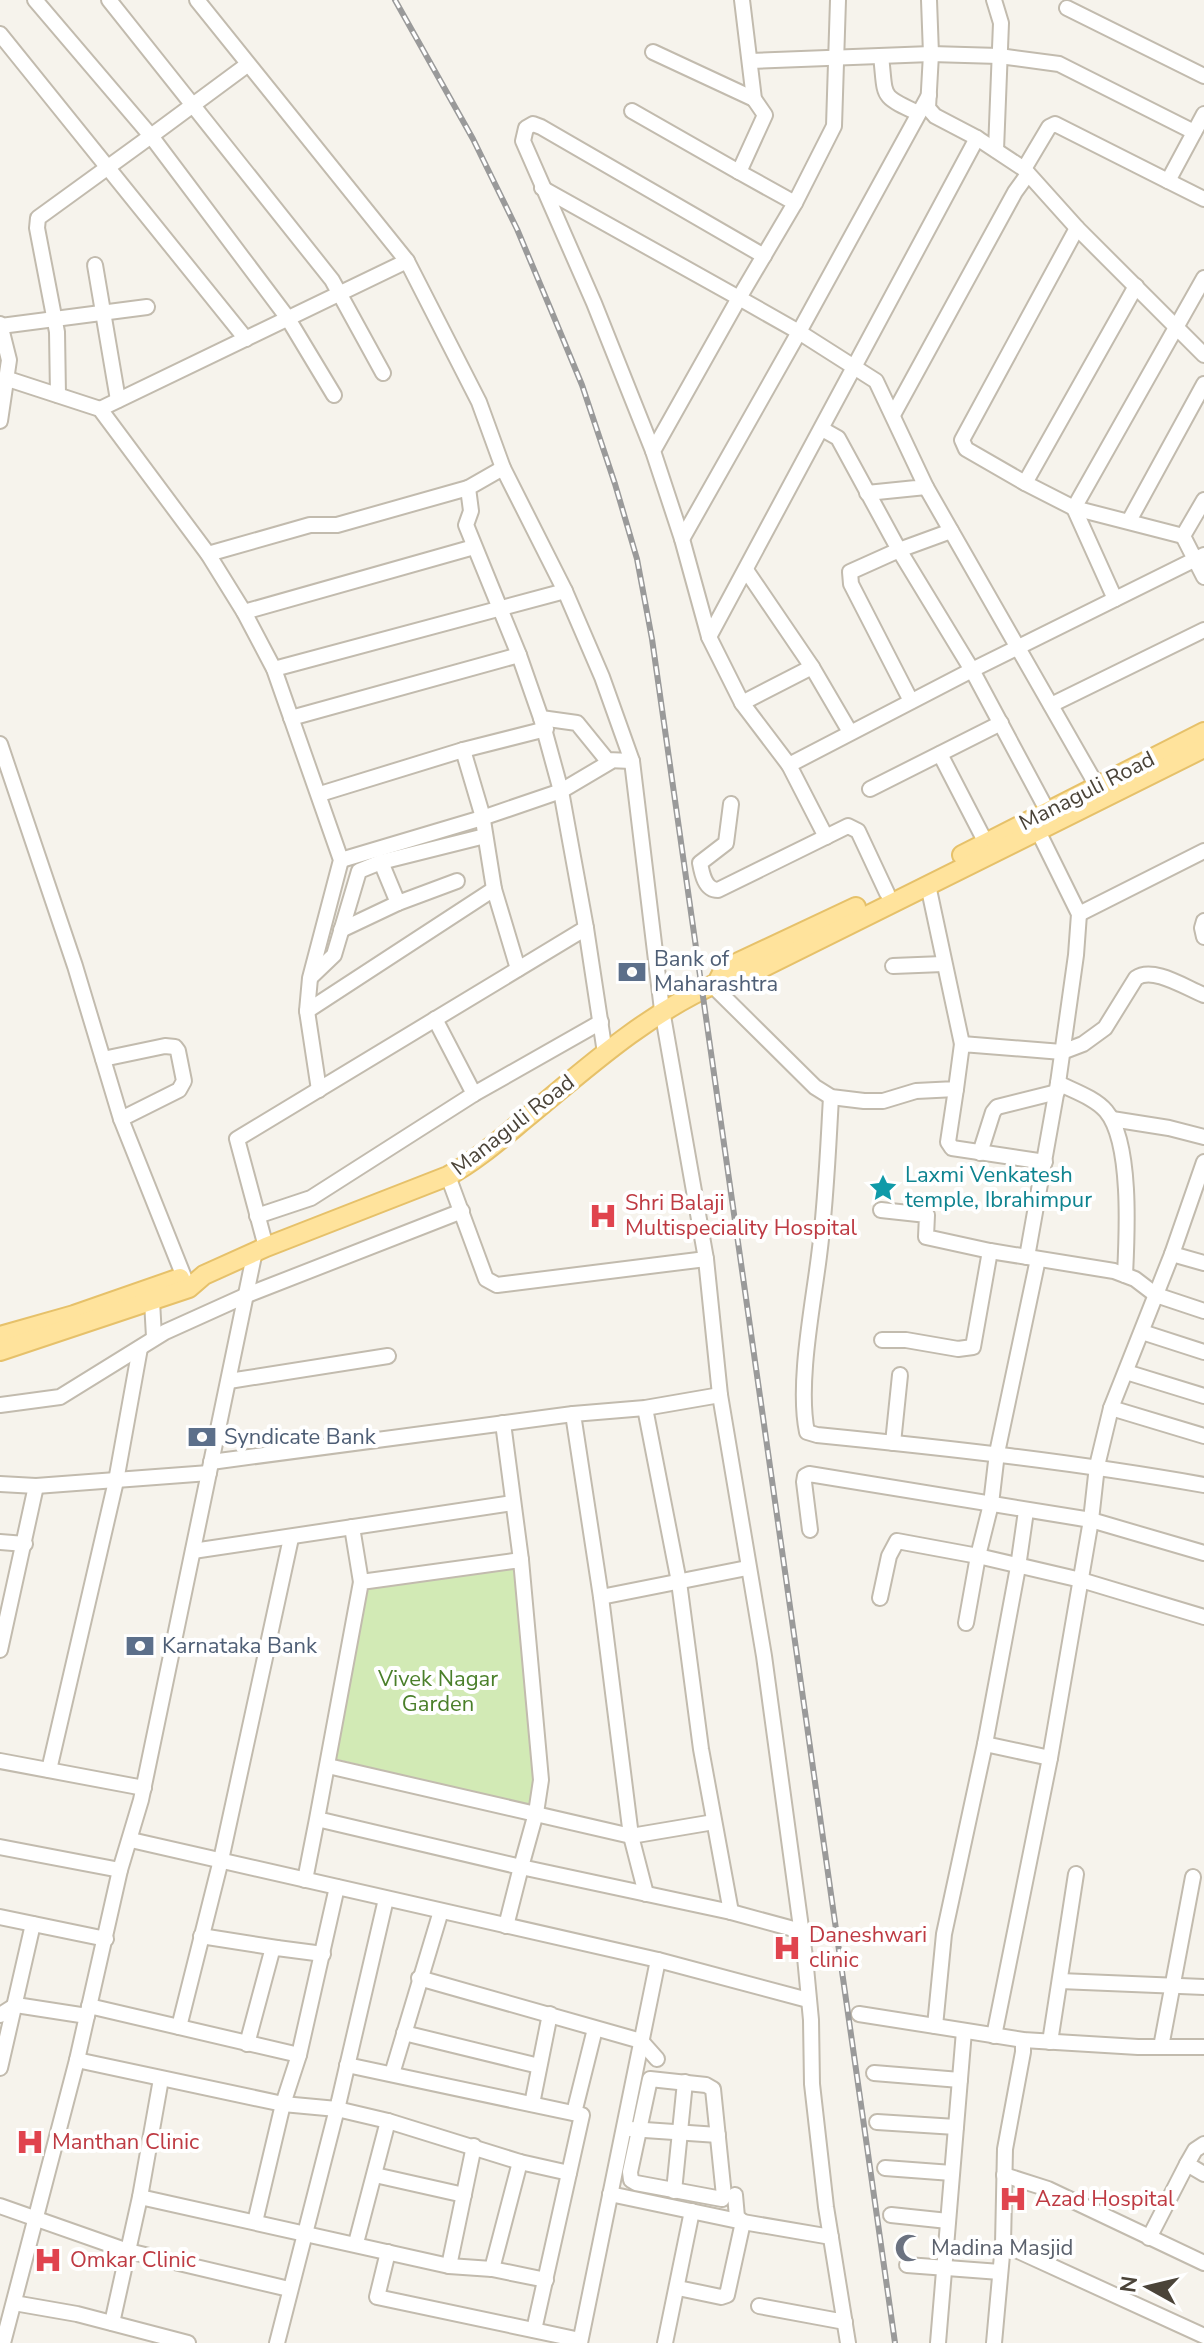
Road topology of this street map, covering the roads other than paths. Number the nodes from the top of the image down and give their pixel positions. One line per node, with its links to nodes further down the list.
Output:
1 (35, 0): 25 (street)
2 (109, 0): 20 (street)
3 (197, 0): 16 (street)
4 (742, 0): 15 (street)
5 (838, 0): 14 (street)
6 (929, 0): 11 (street)
7 (994, 0): 13 (street)
8 (1067, 8): 17 (street)
9 (0, 34): 28 (street)
10 (653, 52): 19 (street)
11 (931, 54): 12 (street); 13 (street); 18 (street)
12 (881, 56): 14 (street); 22 (street)
13 (999, 56): 24 (street); 27 (street)
14 (837, 57): 15 (street); 34 (street)
15 (750, 61): 19 (street)
16 (247, 65): 20 (street); 37 (street)
17 (1204, 76)
18 (929, 95): 22 (street); 26 (street)
19 (754, 99): 29 (street)
20 (195, 106): 25 (street); 41 (street)
21 (632, 111): 29 (street)
22 (918, 113): 49 (street)
23 (1204, 114): 24 (street)
24 (1194, 132): 31 (street)
25 (151, 136): 28 (street); 45 (street)
26 (977, 138): 27 (street); 52 (street)
27 (996, 150): 30 (street)
28 (109, 168): 46 (street); 50 (street)
29 (739, 172): 34 (street)
30 (1026, 172): 31 (street); 35 (street); 60 (street)
31 (1168, 181): 33 (street)
32 (542, 188): 36 (street); 42 (street); 63 (street)
33 (1204, 199)
34 (795, 203): 36 (street)
35 (1077, 228): 40 (street); 65 (street)
36 (764, 256): 42 (street)
37 (407, 261): 41 (street); 64 (street)
38 (95, 265): 44 (street)
39 (1204, 278): 48 (street)
40 (1136, 286): 48 (street); 65 (street)
41 (340, 293): 45 (street); 53 (street)
42 (739, 298): 49 (street); 63 (street)
43 (147, 307): 44 (street)
44 (103, 312): 46 (street); 58 (street)
45 (287, 317): 50 (street); 57 (street)
46 (56, 319): 47 (street); 56 (street)
47 (0, 325): 54 (street)
48 (1175, 326): 51 (street); 70 (street)
49 (799, 332): 52 (street); 74 (street)
50 (246, 339): 58 (street)
51 (1204, 355)
52 (855, 366): 60 (street); 62 (street)
53 (383, 373)
54 (4, 380): 56 (street); 61 (street)
55 (1204, 384): 71 (street)
56 (58, 395): 59 (street)
57 (334, 395)
58 (118, 400): 59 (street)
59 (100, 409): 77 (street)
60 (893, 415): 66 (street)
61 (0, 421)
62 (822, 429): 68 (street); 79 (street)
63 (653, 451): 74 (street)
64 (503, 468): 67 (street); 81 (street)
65 (1025, 483): 70 (street)
66 (926, 487): 68 (street); 72 (street)
67 (468, 488): 75 (street); 77 (street)
68 (867, 493): 76 (street)
69 (1204, 500): 73 (street)
70 (1074, 508): 71 (street); 82 (street)
71 (1129, 521): 73 (street)
72 (951, 531): 76 (street); 87 (street)
73 (1183, 536): 78 (street)
74 (682, 539): 86 (street)
75 (474, 547): 83 (street); 84 (street)
76 (899, 550): 91 (street); 92 (street)
77 (208, 554): 84 (street)
78 (1199, 558): 80 (street); 82 (street)
79 (746, 570): 86 (street); 89 (street)
80 (1204, 577)
81 (565, 591): 83 (street); 104 (street)
82 (1115, 599): 87 (street)
83 (499, 608): 88 (street); 90 (street)
84 (244, 612): 90 (street)
85 (1204, 630): 94 (street)
86 (709, 637): 93 (street)
87 (1018, 647): 91 (street); 94 (street)
88 (519, 655): 95 (street); 97 (street)
89 (812, 667): 93 (street); 98 (street)
90 (274, 669): 95 (street)
91 (972, 670): 92 (street); 96 (street)
92 (911, 701): 98 (street)
93 (742, 703): 106 (street)
94 (1051, 705): 107 (street)
95 (291, 718): 110 (street)
96 (1001, 723): 103 (street); 112 (street)
97 (544, 724): 102 (street); 105 (street); 109 (street)
98 (850, 732): 106 (street)
99 (1204, 732): 107 (main road, Managuli Road)
100 (0, 744): 144 (street)
101 (1204, 748): 114 (main road, Managuli Road)
102 (463, 750): 110 (street); 113 (street)
103 (940, 754): 108 (street); 117 (street)
104 (632, 761): 105 (street); 137 (street)
105 (610, 762): 109 (street)
106 (789, 765): 116 (street)
107 (1097, 786): 112 (main road, Managuli Road)
108 (870, 789)
109 (561, 791): 113 (street); 128 (street)
110 (320, 794): 119 (street)
111 (731, 804): 116 (street)
112 (1048, 812): 117 (main road, Managuli Road)
113 (482, 818): 115 (street); 119 (street)
114 (1038, 831): 122 (main road, Managuli Road); 126 (street)
115 (485, 836): 120 (street); 123 (street)
116 (826, 837): 124 (street)
117 (986, 843): 124 (main road, Managuli Road)
118 (1204, 851): 126 (street)
119 (341, 860): 134 (street)
120 (381, 862): 125 (street); 129 (street)
121 (457, 881): 125 (street)
122 (928, 885): 131 (street); 135 (main road, Managuli Road)
123 (494, 889): 133 (street); 138 (street)
124 (887, 893): 135 (main road, Managuli Road)
125 (398, 903): 129 (street)
126 (1079, 914): 142 (street)
127 (1204, 921): 130 (street)
128 (586, 928): 133 (street); 140 (street)
129 (341, 930): 134 (street)
130 (1204, 937)
131 (943, 964): 132 (street); 141 (street)
132 (893, 966)
133 (518, 969): 139 (street)
134 (310, 978): 138 (street)
135 (714, 984): 137 (main road, Managuli Road); 149 (street)
136 (1204, 995): 142 (street)
137 (662, 1010): 143 (main road, Managuli Road); 165 (street)
138 (307, 1011): 147 (street)
139 (435, 1019): 147 (street); 148 (street)
140 (601, 1022): 143 (street); 148 (street)
141 (962, 1044): 142 (street); 146 (street)
142 (1062, 1052): 145 (street)
143 (605, 1053): 156 (main road, Managuli Road)
144 (103, 1059): 150 (street); 150 (street)
145 (1058, 1088): 151 (street); 153 (street); 154 (street)
146 (956, 1089): 149 (street); 153 (street)
147 (319, 1090): 160 (street)
148 (474, 1094): 160 (street)
149 (831, 1097): 192 (street)
150 (121, 1119): 168 (street)
151 (1112, 1119): 152 (street); 167 (street)
152 (1204, 1137)
153 (980, 1153): 154 (street)
154 (1045, 1162): 164 (street)
155 (1204, 1162): 157 (street)
156 (448, 1176): 159 (street); 161 (main road, Managuli Road)
157 (1196, 1205): 163 (street)
158 (881, 1210): 162 (street)
159 (462, 1211): 165 (street); 169 (street)
160 (257, 1216): 161 (street)
161 (261, 1249): 168 (main road, Managuli Road); 169 (street)
162 (990, 1251): 164 (street); 176 (street)
163 (1172, 1254): 166 (street); 170 (street)
164 (1033, 1258): 167 (street); 193 (street)
165 (706, 1259): 184 (street)
166 (1204, 1263)
167 (1125, 1275): 170 (street)
168 (187, 1282): 171 (main road, Managuli Road); 174 (main road, Managuli Road)
169 (247, 1295): 175 (street); 183 (street)
170 (1156, 1295): 172 (street); 173 (street)
171 (152, 1301): 175 (street); 178 (main road, Managuli Road)
172 (1204, 1311)
173 (1142, 1332): 179 (street); 181 (street)
174 (0, 1336)
175 (154, 1337): 177 (street)
176 (882, 1340)
177 (140, 1348): 186 (street); 196 (street)
178 (0, 1351)
179 (1204, 1352)
180 (388, 1356): 183 (street)
181 (1126, 1372): 185 (street); 188 (street)
182 (900, 1375): 192 (street)
183 (229, 1381): 195 (street)
184 (720, 1395): 187 (street); 214 (street)
185 (1204, 1396)
186 (0, 1405)
187 (645, 1408): 189 (street); 217 (street)
188 (1111, 1408): 191 (street); 194 (street)
189 (573, 1414): 190 (street); 218 (street)
190 (503, 1423): 195 (street); 200 (street)
191 (1204, 1436)
192 (893, 1443): 193 (street)
193 (997, 1453): 194 (street); 201 (street)
194 (1097, 1466): 198 (street); 203 (street)
195 (210, 1468): 196 (street); 209 (street)
196 (116, 1481): 199 (street); 228 (street)
197 (0, 1484): 199 (street)
198 (1204, 1485)
199 (36, 1486): 208 (street)
200 (513, 1503): 204 (street); 212 (street)
201 (991, 1504): 202 (street); 205 (street); 211 (street)
202 (1026, 1511): 203 (street); 213 (street)
203 (1091, 1520): 210 (street); 215 (street)
204 (352, 1527): 206 (street); 216 (street)
205 (810, 1530)
206 (291, 1538): 209 (street); 236 (street)
207 (0, 1542): 208 (street)
208 (25, 1544): 220 (street)
209 (193, 1551): 229 (street)
210 (1204, 1553)
211 (978, 1556): 213 (street); 219 (street); 222 (street)
212 (521, 1560): 216 (street); 230 (street)
213 (1018, 1567): 215 (street); 224 (street)
214 (747, 1568): 217 (street); 250 (street)
215 (1081, 1580): 221 (street); 225 (street)
216 (361, 1582): 227 (street)
217 (679, 1582): 218 (street); 232 (street)
218 (601, 1597): 233 (street)
219 (880, 1598)
220 (5, 1601): 223 (street)
221 (1204, 1617)
222 (966, 1623)
223 (0, 1650)
224 (985, 1744): 225 (street); 267 (street)
225 (1050, 1758): 272 (street)
226 (0, 1761): 228 (street)
227 (328, 1766): 230 (street); 231 (street)
228 (49, 1770): 229 (street)
229 (144, 1788): 234 (street)
230 (536, 1813): 233 (street); 237 (street)
231 (317, 1819): 237 (street); 241 (street)
232 (714, 1822): 233 (street); 246 (street)
233 (631, 1836): 243 (street)
234 (131, 1840): 236 (street); 238 (street)
235 (0, 1847): 238 (street)
236 (221, 1860): 241 (street); 251 (street)
237 (521, 1867): 243 (street); 249 (street)
238 (120, 1870): 252 (street)
239 (1076, 1874): 257 (street)
240 (1193, 1877): 258 (street)
241 (305, 1880): 242 (street)
242 (337, 1887): 244 (street); 254 (street)
243 (646, 1894): 246 (street)
244 (386, 1899): 245 (street); 283 (street)
245 (441, 1911): 249 (street); 256 (street)
246 (731, 1912): 250 (street)
247 (0, 1917): 248 (street)
248 (33, 1924): 252 (street); 262 (street)
249 (506, 1926): 255 (street)
250 (801, 1931): 260 (street)
251 (201, 1936): 253 (street); 268 (street)
252 (106, 1939): 263 (street)
253 (277, 1948): 254 (street); 276 (street)
254 (323, 1954): 279 (street)
255 (658, 1960): 260 (street); 274 (street)
256 (419, 1978): 264 (street); 271 (street)
257 (1060, 1981): 258 (street); 275 (street)
258 (1171, 1987): 259 (street); 277 (street)
259 (1204, 1987)
260 (808, 2000): 323 (street)
261 (0, 2001): 262 (street)
262 (16, 2005): 263 (street); 266 (street); 281 (street)
263 (88, 2011): 268 (street); 282 (street)
264 (550, 2014): 269 (street); 284 (street)
265 (859, 2014): 267 (street)
266 (0, 2015)
267 (935, 2026): 270 (street)
268 (179, 2027): 276 (street)
269 (595, 2029): 274 (street); 293 (street)
270 (964, 2031): 272 (street); 288 (street)
271 (404, 2033): 284 (street); 286 (street)
272 (994, 2036): 273 (street)
273 (1023, 2040): 275 (street); 309 (street)
274 (641, 2041): 280 (street); 297 (street)
275 (1050, 2042): 277 (street)
276 (247, 2044): 279 (street)
277 (1161, 2047): 278 (street)
278 (1204, 2047)
279 (299, 2055): 290 (street)
280 (657, 2059)
281 (1, 2060)
282 (77, 2060): 287 (street); 318 (street)
283 (347, 2065): 286 (street); 292 (street)
284 (539, 2066): 291 (street)
285 (874, 2073): 288 (street)
286 (392, 2074): 291 (street)
287 (161, 2079): 290 (street); 314 (street)
288 (960, 2080): 296 (street)
289 (685, 2082): 297 (street); 298 (street); 299 (street)
290 (283, 2104): 292 (street); 320 (street)
291 (532, 2104): 293 (street)
292 (337, 2109): 294 (street); 322 (street)
293 (574, 2113): 305 (street)
294 (388, 2121): 301 (street); 308 (street)
295 (877, 2122): 296 (street)
296 (956, 2127): 306 (street)
297 (631, 2129): 298 (street); 310 (street); 311 (street)
298 (681, 2132): 299 (street); 310 (street)
299 (718, 2135): 310 (street)
300 (1204, 2144): 303 (street)
301 (474, 2146): 302 (street); 312 (street)
302 (520, 2162): 305 (street); 333 (street)
303 (1187, 2164): 307 (street); 324 (street)
304 (885, 2168): 306 (street)
305 (569, 2173): 335 (street)
306 (952, 2173): 319 (street)
307 (1204, 2174)
308 (375, 2175): 312 (street); 325 (street)
309 (1004, 2175): 324 (street); 326 (street)
310 (674, 2191)
311 (610, 2194): 316 (street); 344 (street)
312 (464, 2195): 331 (street)
313 (735, 2195): 321 (street)
314 (140, 2197): 320 (street); 327 (street)
315 (0, 2206): 318 (street)
316 (692, 2211): 321 (street); 336 (street)
317 (891, 2215): 319 (street)
318 (35, 2218): 327 (street); 338 (street)
319 (948, 2221): 332 (street)
320 (255, 2222): 322 (street)
321 (743, 2222): 323 (street); 336 (street)
322 (304, 2234): 325 (street); 337 (street)
323 (831, 2237): 340 (street)
324 (1149, 2238): 329 (street)
325 (356, 2243): 328 (street)
326 (1003, 2244): 334 (street); 343 (street)
327 (128, 2251): 337 (street); 341 (street)
328 (388, 2252): 331 (street); 342 (street)
329 (1204, 2263)
330 (907, 2265): 332 (street)
331 (449, 2266): 333 (street)
332 (944, 2268): 334 (street); 350 (street)
333 (492, 2269): 335 (street)
334 (1000, 2272): 351 (street)
335 (546, 2280): 342 (street)
336 (678, 2288): 348 (street)
337 (289, 2289): 347 (street)
338 (14, 2303): 341 (street); 345 (street)
339 (759, 2306): 340 (street)
340 (845, 2322): 349 (street)
341 (112, 2323): 346 (street)
342 (534, 2330): 344 (street)
343 (1204, 2336)
344 (580, 2342)
345 (3, 2343)
346 (188, 2343)
347 (277, 2343)
348 (665, 2343)
349 (848, 2343)
350 (938, 2343)
351 (994, 2343)

